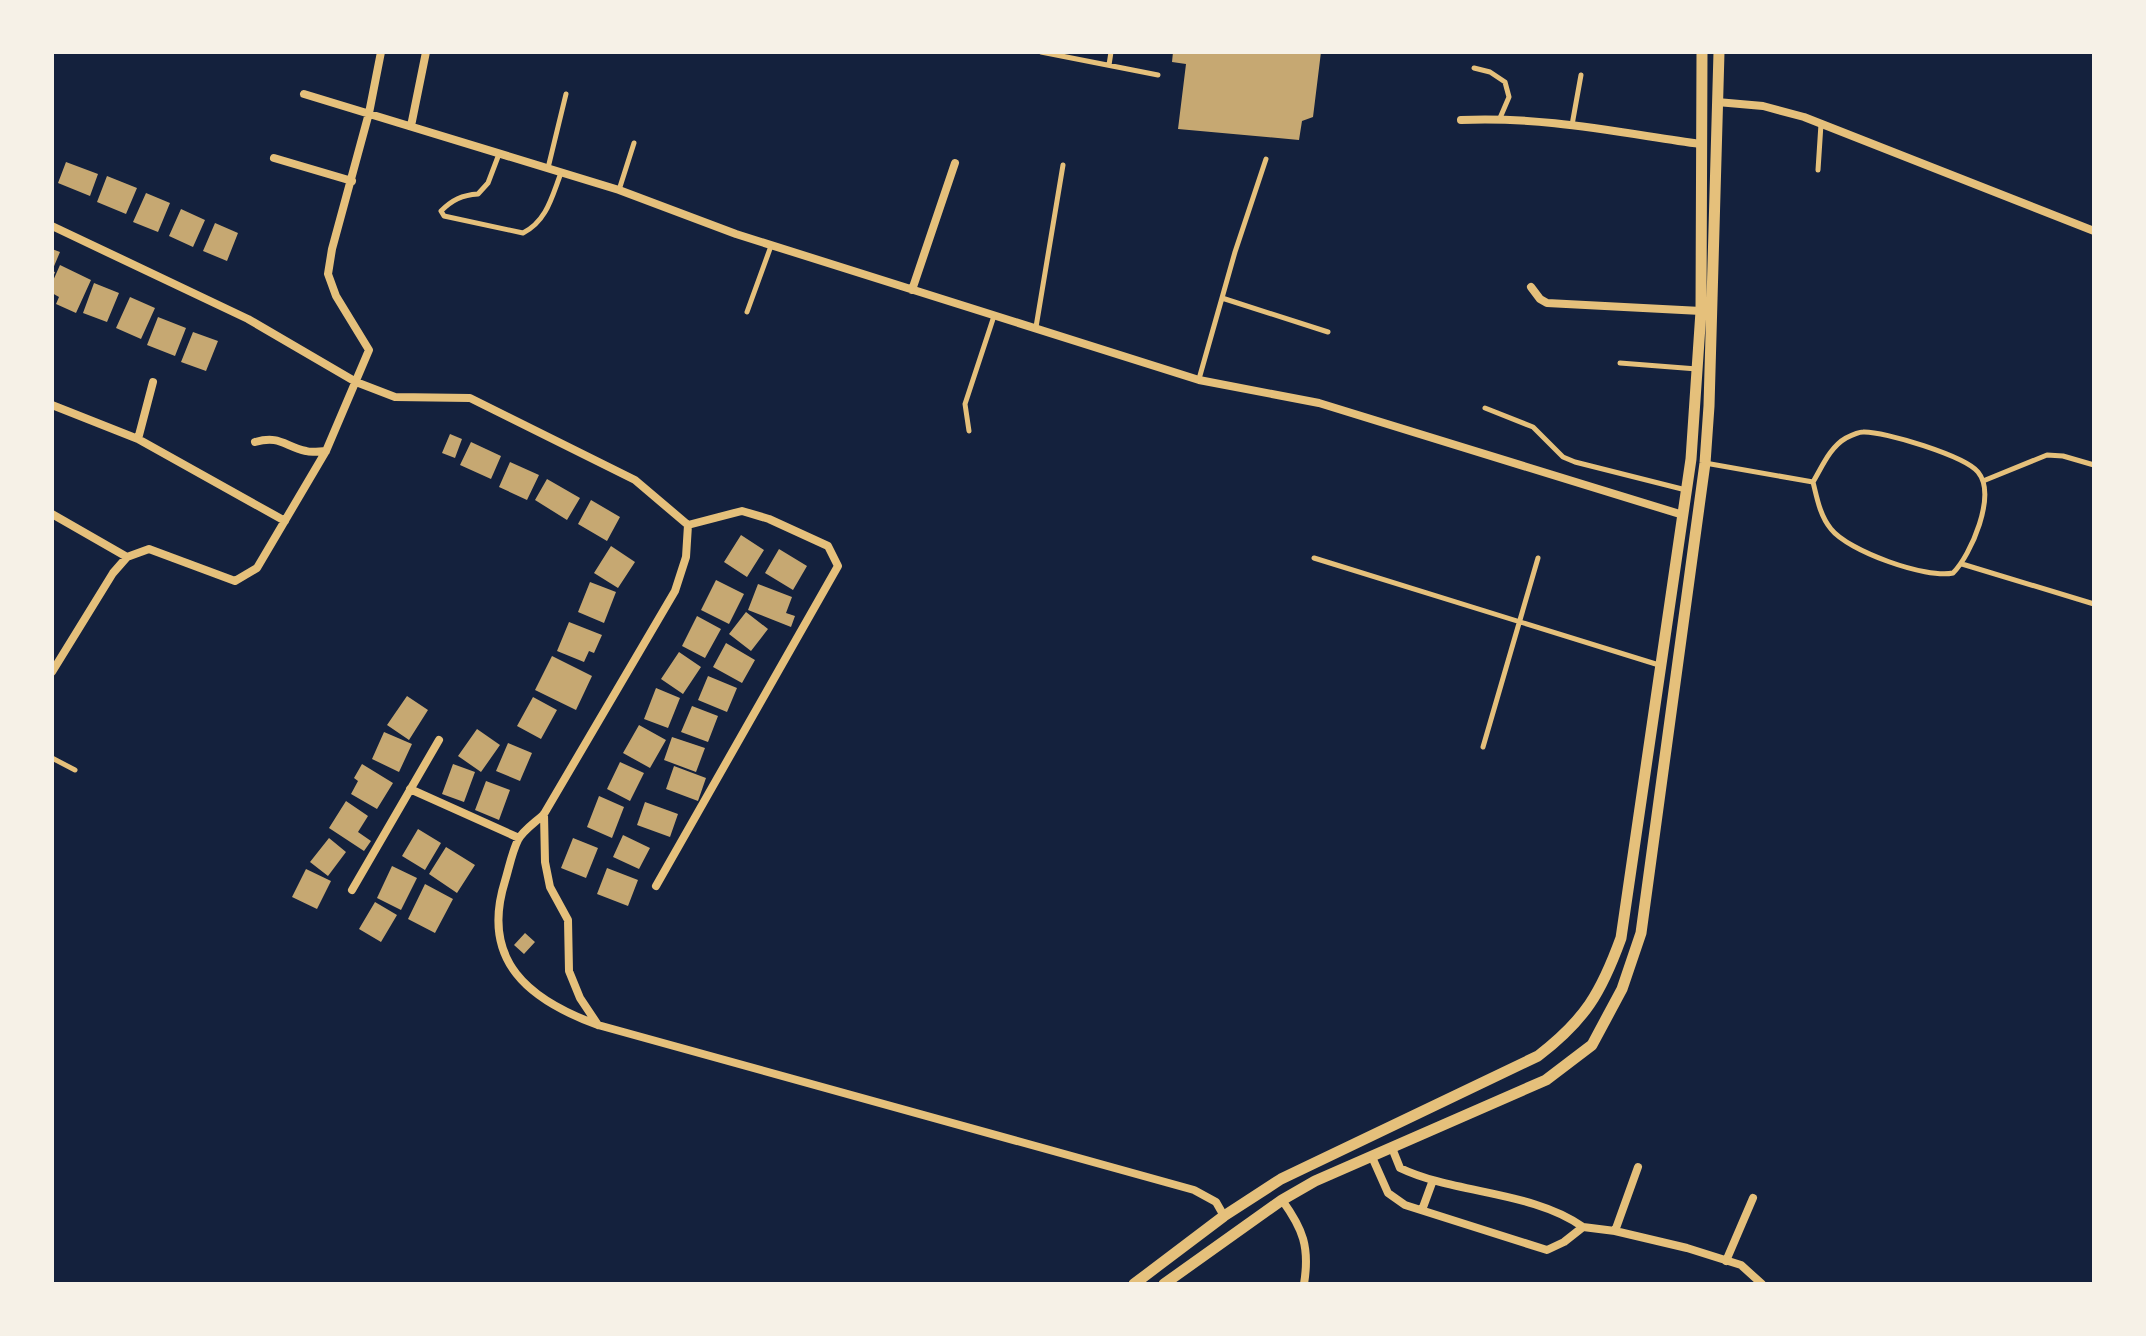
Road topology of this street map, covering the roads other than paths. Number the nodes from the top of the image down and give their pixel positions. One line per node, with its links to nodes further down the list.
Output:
1 (381, 52): 14 (street)
2 (426, 52): 18 (street)
3 (1041, 52): 7 (lane)
4 (1111, 52): 7 (lane)
5 (1702, 52): 21 (street)
6 (1719, 52): 13 (street)
7 (1109, 65): 9 (lane)
8 (1474, 68): 15 (lane)
9 (1158, 75)
10 (1581, 75): 19 (lane)
11 (304, 94): 14 (street)
12 (566, 94): 27 (lane)
13 (1717, 102): 17 (street); 54 (street)
14 (369, 113): 18 (street); 30 (street)
15 (1500, 118): 16 (street); 19 (street)
16 (1461, 120)
17 (1821, 124): 28 (lane); 33 (street)
18 (411, 126): 22 (street)
19 (1572, 126): 21 (street)
20 (634, 143): 31 (lane)
21 (1700, 144): 38 (street)
22 (499, 154): 27 (street); 29 (lane)
23 (274, 158): 30 (street)
24 (1266, 159): 37 (lane)
25 (955, 163): 36 (street)
26 (1063, 165): 41 (lane)
27 (547, 169): 29 (street)
28 (1818, 170)
29 (561, 173): 31 (street)
30 (352, 181): 47 (street)
31 (619, 190): 34 (street)
32 (52, 226): 47 (street)
33 (2094, 231)
34 (771, 245): 36 (street); 39 (lane)
35 (1531, 287): 38 (street)
36 (912, 290): 40 (street)
37 (1222, 298): 42 (lane); 45 (lane)
38 (1701, 311): 44 (street)
39 (747, 312)
40 (994, 316): 41 (street); 50 (lane)
41 (1036, 327): 45 (street)
42 (1328, 332)
43 (1620, 363): 44 (lane)
44 (1698, 369): 58 (street)
45 (1199, 380): 60 (street)
46 (153, 382): 51 (street)
47 (356, 382): 53 (street); 62 (street)
48 (52, 405): 51 (street)
49 (1485, 408): 58 (lane)
50 (969, 431)
51 (138, 439): 61 (street)
52 (255, 442): 53 (street)
53 (326, 451): 61 (street)
54 (1705, 463): 57 (lane); 81 (street)
55 (2094, 465): 56 (lane)
56 (1983, 481): 57 (lane); 66 (lane)
57 (1813, 482): 66 (lane)
58 (1687, 490): 60 (street)
59 (52, 514): 63 (street)
60 (1683, 515): 69 (street)
61 (285, 521): 63 (street)
62 (688, 525): 76 (street); 78 (street)
63 (127, 557): 70 (street)
64 (1314, 558): 68 (lane)
65 (1538, 558): 68 (lane)
66 (1962, 564): 67 (lane)
67 (2094, 604)
68 (1520, 623): 69 (lane); 72 (lane)
69 (1660, 666): 88 (street)
70 (52, 672)
71 (439, 740): 75 (street)
72 (1483, 747)
73 (52, 758): 74 (lane)
74 (75, 770)
75 (410, 789): 77 (street); 79 (street)
76 (544, 814): 77 (street); 80 (street)
77 (519, 838): 80 (street)
78 (656, 886)
79 (352, 890)
80 (598, 1025): 88 (street)
81 (1392, 1148): 82 (street); 84 (street)
82 (1372, 1157): 86 (street); 87 (street)
83 (1638, 1167): 90 (street)
84 (1433, 1180): 87 (street); 89 (street)
85 (1753, 1198): 92 (street)
86 (1282, 1200): 91 (street); 95 (street)
87 (1422, 1210): 89 (street)
88 (1224, 1216): 91 (street); 93 (street)
89 (1583, 1227): 90 (street)
90 (1615, 1231): 92 (street)
91 (1233, 1234): 94 (street)
92 (1726, 1261): 96 (street)
93 (1134, 1284)
94 (1164, 1284)
95 (1304, 1284)
96 (1762, 1284)

